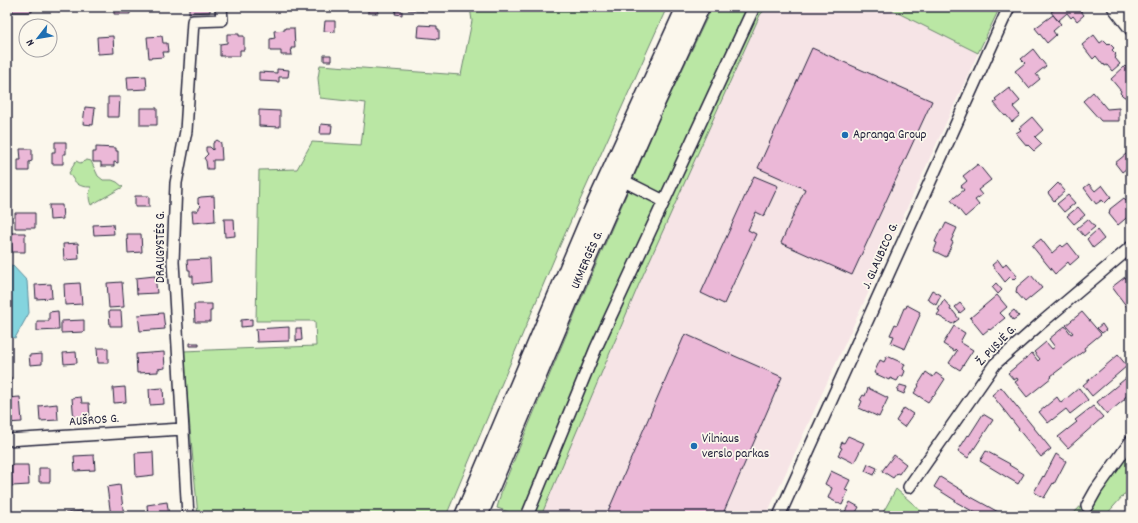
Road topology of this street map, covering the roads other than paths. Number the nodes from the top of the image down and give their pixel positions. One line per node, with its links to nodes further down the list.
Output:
1 (221, 7): 13 (street, DRAUGYSTĖS G.)
2 (685, 7): 19 (highway, UKMERGĖS G.)
3 (701, 7): 10 (highway, UKMERGĖS G.)
4 (754, 7): 11 (street)
5 (1009, 7): 22 (street, J. GLAUBICO G.)
6 (1113, 7): 8 (street)
7 (1131, 9): 8 (street)
8 (1121, 17): 9 (street)
9 (1131, 30)
10 (622, 180): 11 (street); 20 (highway, UKMERGĖS G.)
11 (664, 201): 21 (street)
12 (1131, 247): 16 (street, Ž. PUSJĖ G.)
13 (182, 429): 14 (street, AUŠROS G.); 18 (street, DRAUGYSTĖS G.)
14 (7, 440)
15 (1131, 441): 17 (street)
16 (908, 487)
17 (1086, 506)
18 (188, 516)
19 (463, 516)
20 (479, 516)
21 (527, 516)
22 (779, 516)

